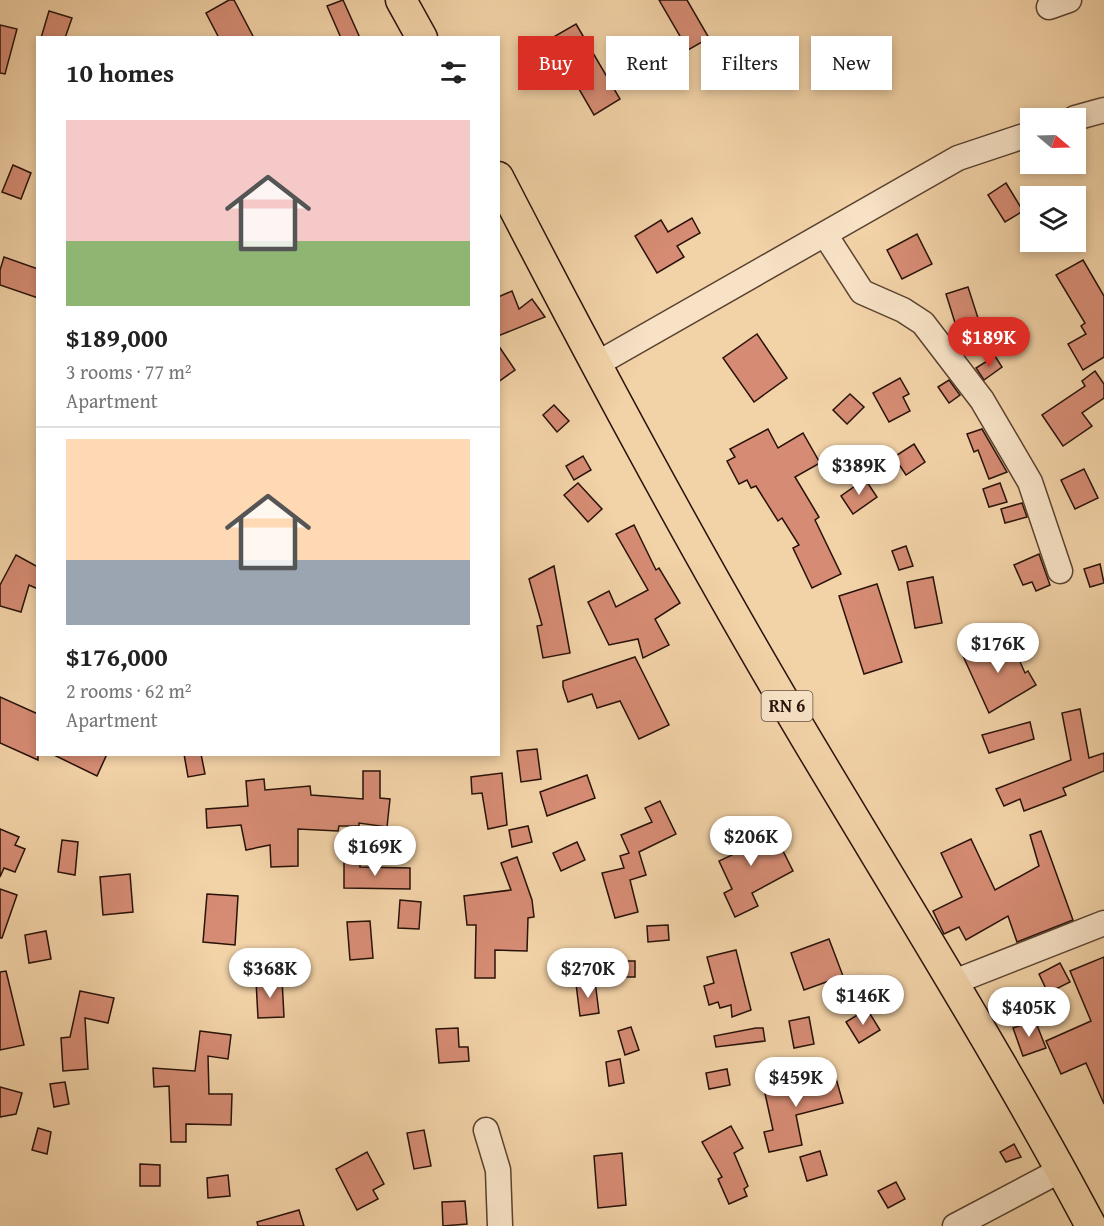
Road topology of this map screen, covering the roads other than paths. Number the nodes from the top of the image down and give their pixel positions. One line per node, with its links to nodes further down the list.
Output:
1 (401, 0): 2 (main road)
2 (421, 36)
3 (1104, 110): 4 (street)
4 (1086, 115)
5 (1020, 137): 7 (street)
6 (500, 181): 8 (main road, RN 6)
7 (826, 236): 8 (street); 9 (street)
8 (595, 365): 11 (main road, RN 6)
9 (1060, 571)
10 (1104, 923): 11 (street)
11 (954, 982): 13 (main road, RN 6)
12 (486, 1130): 14 (street)
13 (1061, 1170): 15 (street); 16 (main road, RN 6)
14 (500, 1226)
15 (955, 1226)
16 (1091, 1226)

